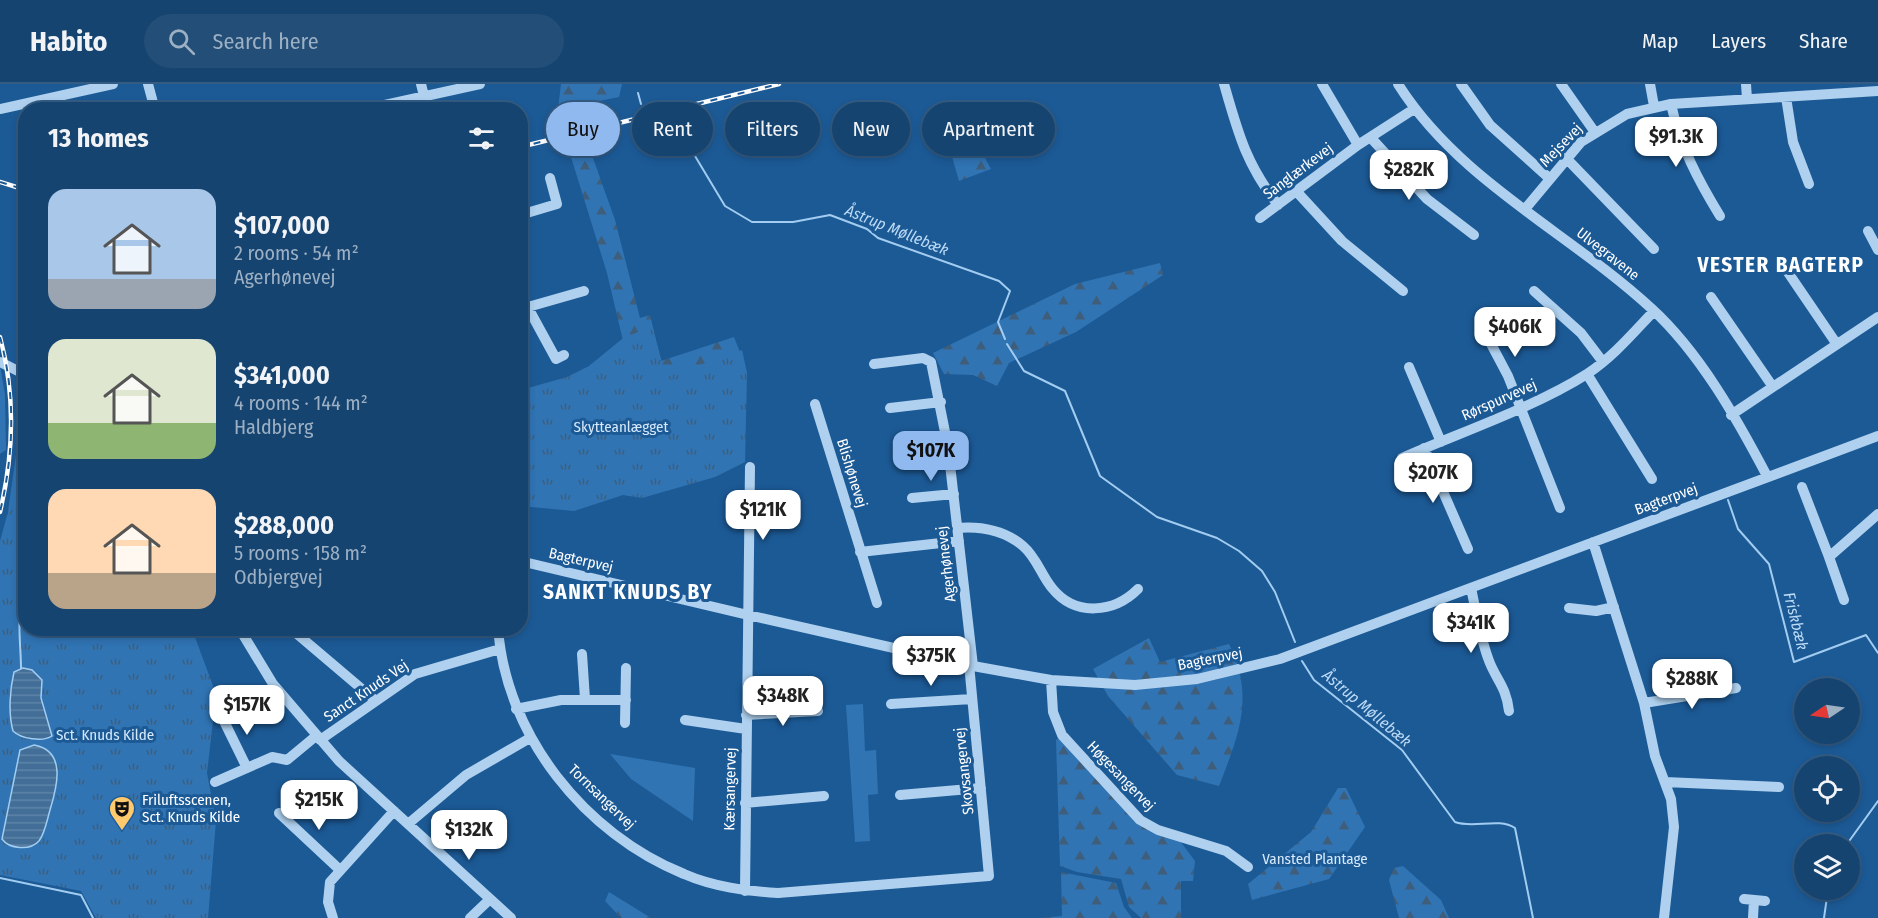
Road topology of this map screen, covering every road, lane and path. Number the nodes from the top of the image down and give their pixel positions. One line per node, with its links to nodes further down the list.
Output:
1 (113, 84): 17 (street)
2 (148, 84): 18 (street)
3 (421, 84): 14 (street)
4 (480, 84): 14 (street)
5 (1224, 84): 33 (street)
6 (1322, 84): 27 (street)
7 (1398, 84): 24 (street, Ulvegravene)
8 (1461, 84): 30 (street)
9 (1561, 84): 25 (street)
10 (1650, 84): 22 (street)
11 (1746, 84): 16 (street)
12 (1833, 89): 13 (street, Mejsevej); 15 (street, Mejsevej)
13 (1878, 92)
14 (424, 96): 19 (street)
15 (1786, 97): 16 (street, Mejsevej); 31 (street)
16 (1747, 99): 20 (street, Mejsevej)
17 (32, 102)
18 (153, 102)
19 (397, 102)
20 (1671, 104): 22 (street, Mejsevej); 36 (street)
21 (18, 105): 23 (street)
22 (1654, 106): 25 (street, Mejsevej)
23 (0, 109)
24 (1414, 109): 26 (street, Sanglærkevej); 34 (street, Ulvegravene)
25 (1594, 131): 28 (street, Mejsevej)
26 (1371, 139): 27 (street, Sanglærkevej); 39 (street)
27 (1358, 145): 32 (street, Sanglærkevej)
28 (1566, 158): 30 (street, Mejsevej); 40 (street)
29 (550, 178): 35 (street)
30 (1550, 178): 34 (street, Mejsevej)
31 (1809, 184)
32 (1297, 192): 33 (street, Sanglærkevej); 44 (street)
33 (1278, 205): 37 (street, Sanglærkevej)
34 (1525, 209): 48 (street, Ulvegravene)
35 (528, 212)
36 (1720, 216)
37 (1260, 218)
38 (1868, 231): 41 (street)
39 (1474, 235)
40 (1654, 249)
41 (1878, 250)
42 (1785, 268): 51 (street)
43 (584, 291): 47 (street)
44 (1403, 291)
45 (1534, 291): 54 (street)
46 (1711, 297): 59 (street)
47 (528, 307): 52 (street)
48 (1654, 311): 54 (street, Rørspurvevej); 64 (street, Ulvegravene)
49 (1878, 317): 51 (street)
50 (1481, 325): 62 (street)
51 (1836, 343): 59 (street)
52 (564, 355)
53 (0, 362): 57 (street)
54 (1603, 362): 58 (street, Rørspurvevej)
55 (874, 364): 60 (street, Agerhønevej)
56 (1409, 367): 66 (street)
57 (18, 371)
58 (1587, 374): 62 (street, Rørspurvevej); 73 (street)
59 (1773, 387): 64 (street)
60 (941, 402): 63 (street); 67 (street, Agerhønevej)
61 (815, 404): 83 (street, Blishønevej)
62 (1521, 406): 66 (street, Rørspurvevej); 77 (street)
63 (890, 408)
64 (1731, 416): 72 (street, Ulvegravene)
65 (1878, 436): 72 (street, Bagterpvej)
66 (1441, 441): 68 (street, Rørspurvevej)
67 (948, 447): 69 (street); 75 (street, Agerhønevej)
68 (1424, 448): 70 (street, Rørspurvevej); 82 (street)
69 (905, 453)
70 (1402, 458)
71 (750, 467): 92 (street, Kærsangervej)
72 (1767, 476): 81 (street, Bagterpvej)
73 (1652, 479)
74 (1802, 487): 84 (street)
75 (954, 494): 76 (street); 79 (street, Agerhønevej)
76 (912, 498)
77 (1560, 508)
78 (1878, 514): 84 (street)
79 (957, 528): 80 (street, Agerhønevej); 87 (street)
80 (959, 541): 83 (street); 98 (street, Agerhønevej)
81 (1593, 542): 86 (street, Bagterpvej); 90 (street)
82 (1468, 549)
83 (860, 552): 89 (street, Blishønevej)
84 (1829, 557): 88 (street)
85 (528, 563): 92 (street, Bagterpvej)
86 (1471, 588): 100 (street, Bagterpvej); 110 (street)
87 (1138, 589)
88 (1844, 600)
89 (877, 603)
90 (1614, 607): 91 (street); 106 (street)
91 (1569, 608)
92 (748, 615): 98 (street, Bagterpvej); 111 (street, Kærsangervej)
93 (243, 636): 116 (street)
94 (299, 636): 105 (street)
95 (499, 636): 96 (street, Tornsangervej)
96 (500, 649): 105 (street, Sanct Knuds Vej); 108 (street, Tornsangervej)
97 (582, 654): 102 (street)
98 (971, 665): 100 (street, Bagterpvej); 103 (street, Skovsangervej)
99 (626, 668): 104 (street)
100 (1050, 680): 129 (street, Høgesangervej)
101 (1736, 688): 106 (street)
102 (585, 699): 104 (street); 108 (street)
103 (972, 699): 107 (street); 122 (street, Skovsangervej)
104 (626, 700): 114 (street)
105 (376, 701): 116 (street, Sanct Knuds Vej)
106 (1644, 703): 120 (street)
107 (891, 704)
108 (516, 709): 117 (street, Tornsangervej)
109 (818, 711): 111 (street)
110 (1509, 711)
111 (746, 715): 115 (street, Kærsangervej)
112 (222, 717): 118 (street)
113 (685, 720): 115 (street)
114 (625, 723)
115 (746, 729): 125 (street, Kærsangervej)
116 (318, 738): 118 (street, Sanct Knuds Vej); 126 (street)
117 (530, 738): 128 (street); 132 (street, Tornsangervej)
118 (247, 768): 119 (street)
119 (215, 782)
120 (1665, 782): 121 (street); 138 (street)
121 (1779, 787)
122 (981, 788): 123 (street); 131 (street, Skovsangervej)
123 (900, 795)
124 (824, 796): 125 (street)
125 (745, 803): 132 (street, Kærsangervej)
126 (394, 812): 128 (street); 130 (street)
127 (279, 813): 130 (street)
128 (408, 824): 133 (street)
129 (1248, 867)
130 (340, 870): 135 (street)
131 (989, 876): 132 (street, Tornsangervej)
132 (745, 891)
133 (490, 899): 136 (street); 137 (street)
134 (1754, 900): 139 (street)
135 (333, 918)
136 (470, 918)
137 (511, 918)
138 (1664, 918)
139 (1753, 918)

